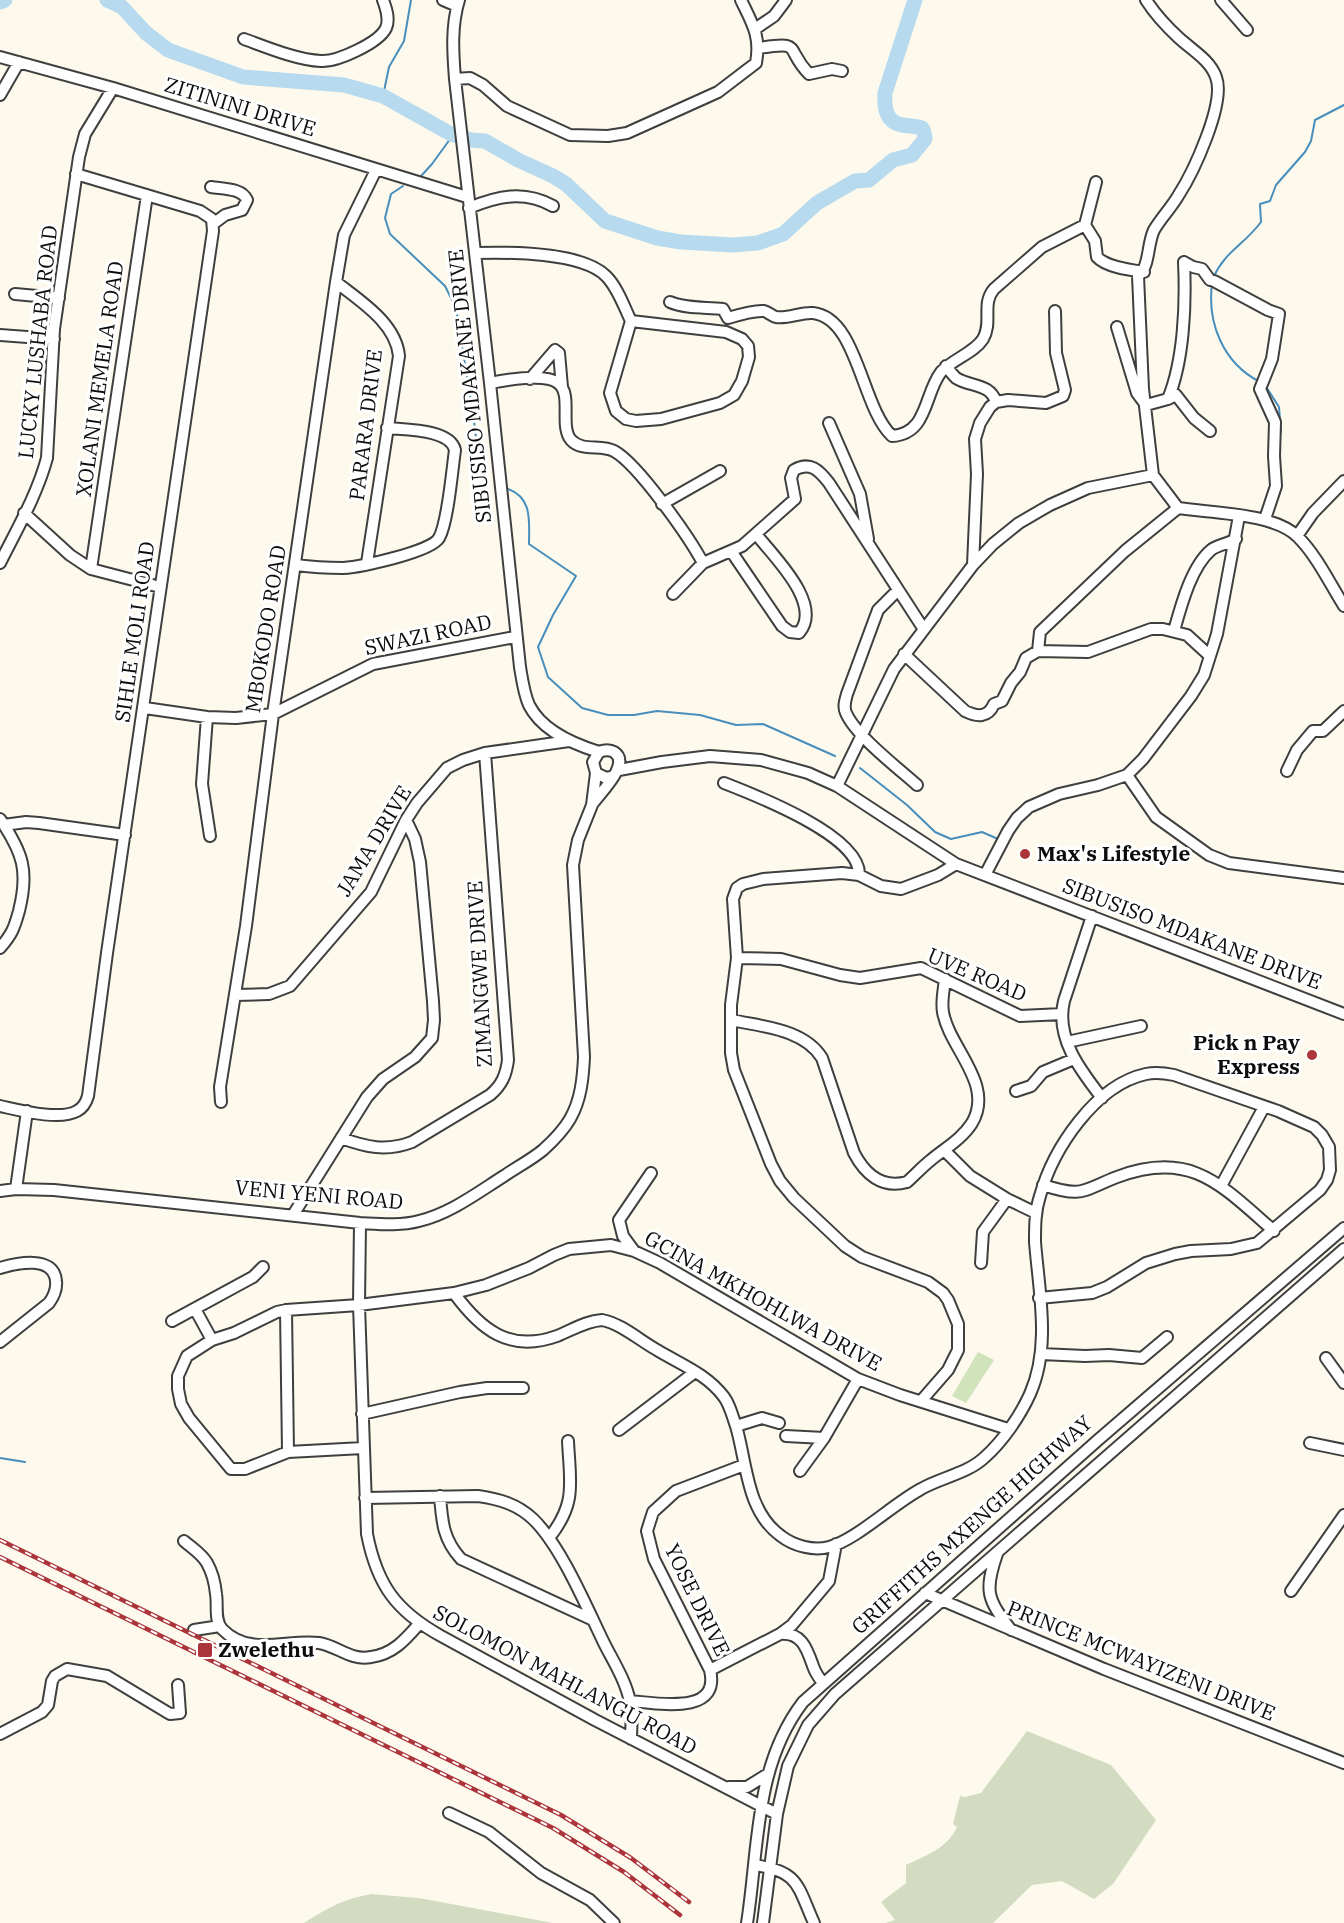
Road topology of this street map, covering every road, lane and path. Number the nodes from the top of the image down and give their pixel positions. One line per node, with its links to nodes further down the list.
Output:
1 (383, 0): 10 (street)
2 (443, 0): 7 (street)
3 (741, 0): 8 (street)
4 (786, 0): 8 (street)
5 (1146, 0): 28 (street)
6 (1221, 0): 9 (street)
7 (458, 3): 15 (street, SIBUSISO MDAKANE DRIVE)
8 (755, 29): 11 (street)
9 (1247, 30)
10 (244, 39)
11 (759, 48): 14 (street); 15 (street)
12 (0, 57): 13 (street, ZITININI DRIVE)
13 (19, 62): 16 (street, ZITININI DRIVE); 17 (street)
14 (842, 71)
15 (455, 79): 23 (street, SIBUSISO MDAKANE DRIVE)
16 (113, 88): 18 (street, ZITININI DRIVE); 19 (street, LUCKY LUSHABA ROAD)
17 (0, 95)
18 (376, 170): 23 (street, ZITININI DRIVE); 29 (street, MBOKODO ROAD)
19 (76, 174): 22 (street); 31 (street, LUCKY LUSHABA ROAD)
20 (1096, 183): 26 (street)
21 (211, 188): 25 (street)
22 (147, 195): 25 (street); 66 (street, XOLANI MEMELA ROAD)
23 (468, 203): 24 (street); 27 (street, SIBUSISO MDAKANE DRIVE)
24 (553, 206)
25 (213, 224): 67 (street, SIHLE MOLI ROAD)
26 (1085, 225): 28 (street); 38 (street)
27 (475, 253): 34 (street); 40 (street, SIBUSISO MDAKANE DRIVE)
28 (1143, 272): 44 (street)
29 (336, 282): 46 (street, PARARA DRIVE); 64 (street, MBOKODO ROAD)
30 (15, 294): 31 (street)
31 (59, 298): 37 (street, LUCKY LUSHABA ROAD)
32 (670, 302): 38 (street)
33 (1055, 311): 43 (street)
34 (631, 321): 34 (street)
35 (1117, 327): 44 (street)
36 (0, 335): 37 (street)
37 (54, 339): 53 (street, LUCKY LUSHABA ROAD)
38 (946, 366): 43 (street)
39 (530, 379): 40 (street); 41 (street); 41 (street)
40 (490, 383): 73 (street, SIBUSISO MDAKANE DRIVE)
41 (562, 387): 51 (street)
42 (1168, 399): 44 (street); 47 (street); 55 (street)
43 (996, 402): 65 (street)
44 (1146, 405): 49 (street)
45 (829, 423): 59 (street)
46 (387, 428): 62 (street, PARARA DRIVE); 62 (street)
47 (1210, 431)
48 (720, 471): 51 (street)
49 (1153, 475): 52 (street); 65 (street)
50 (1342, 487): 57 (street)
51 (662, 504): 63 (street)
52 (1178, 508): 54 (street); 74 (street)
53 (24, 513): 61 (street, LUCKY LUSHABA ROAD); 66 (street)
54 (1239, 516): 55 (street); 58 (street)
55 (1265, 519): 57 (street)
56 (756, 534): 59 (street); 60 (street); 60 (street)
57 (1298, 536): 70 (street)
58 (1236, 539): 72 (street); 76 (street)
59 (868, 542): 68 (street)
60 (731, 551): 63 (street)
61 (0, 563)
62 (367, 563): 64 (street)
63 (703, 563): 69 (street)
64 (296, 565): 79 (street, MBOKODO ROAD)
65 (973, 565): 71 (street)
66 (91, 569): 67 (street)
67 (160, 587): 77 (street, SIHLE MOLI ROAD)
68 (898, 590): 71 (street); 81 (street)
69 (673, 594)
70 (1344, 606)
71 (923, 628): 75 (street)
72 (1174, 631): 74 (street); 76 (street)
73 (515, 637): 79 (street, SWAZI ROAD); 82 (street, SIBUSISO MDAKANE DRIVE)
74 (1038, 651): 75 (street)
75 (904, 654): 81 (street)
76 (1210, 656): 87 (street)
77 (144, 708): 80 (street, SWAZI ROAD); 94 (street, SIHLE MOLI ROAD)
78 (1344, 711): 86 (street)
79 (273, 714): 80 (street, SWAZI ROAD); 104 (street, MBOKODO ROAD)
80 (207, 717): 95 (street)
81 (862, 735): 89 (street); 90 (street)
82 (573, 743): 83 (street, JAMA DRIVE); 84 (street, SIBUSISO MDAKANE DRIVE)
83 (485, 753): 92 (street, JAMA DRIVE); 117 (street, ZIMANGWE DRIVE)
84 (596, 762): 85 (street); 85 (street); 91 (street, VENI YENI ROAD)
85 (617, 768): 90 (street, SIBUSISO MDAKANE DRIVE); 91 (street, VENI YENI ROAD)
86 (1287, 771)
87 (1127, 775): 98 (street); 99 (street)
88 (724, 783): 97 (street)
89 (917, 785)
90 (837, 786): 96 (street, SIBUSISO MDAKANE DRIVE)
91 (592, 805): 127 (street, VENI YENI ROAD)
92 (406, 820): 104 (street, JAMA DRIVE); 117 (street)
93 (2, 822): 94 (street); 101 (street)
94 (125, 835): 116 (street, SIHLE MOLI ROAD)
95 (210, 836)
96 (956, 864): 97 (street); 98 (street, SIBUSISO MDAKANE DRIVE)
97 (859, 875): 102 (street)
98 (985, 875): 100 (street, SIBUSISO MDAKANE DRIVE)
99 (1344, 878)
100 (1092, 916): 105 (street); 106 (street, SIBUSISO MDAKANE DRIVE)
101 (0, 948)
102 (737, 958): 103 (street, UVE ROAD); 107 (street)
103 (945, 979): 105 (street, UVE ROAD); 118 (street)
104 (235, 995): 113 (street, MBOKODO ROAD)
105 (1062, 1014): 109 (street)
106 (1344, 1014)
107 (732, 1020): 118 (street); 150 (street)
108 (1141, 1026): 109 (street)
109 (1067, 1042): 110 (street)
110 (1074, 1059): 111 (street); 112 (street)
111 (1016, 1091)
112 (1102, 1098): 115 (street); 120 (street)
113 (221, 1102)
114 (0, 1106): 116 (street, SIHLE MOLI ROAD)
115 (1264, 1107): 121 (street); 129 (street)
116 (27, 1111): 122 (street)
117 (341, 1138): 126 (street)
118 (944, 1150): 124 (street)
119 (651, 1173): 131 (street)
120 (1043, 1185): 121 (street); 125 (street)
121 (1221, 1186): 129 (street)
122 (16, 1189): 123 (street, VENI YENI ROAD); 126 (street, VENI YENI ROAD)
123 (0, 1191)
124 (1007, 1199): 125 (street); 132 (street)
125 (1036, 1213): 136 (street)
126 (292, 1215): 127 (street, VENI YENI ROAD)
127 (360, 1223): 137 (street, SOLOMON MAHLANGU ROAD)
128 (1344, 1228): 173 (street, GRIFFITHS MXENGE HIGHWAY)
129 (1274, 1231): 136 (street)
130 (1344, 1249): 171 (street, GRIFFITHS MXENGE HIGHWAY)
131 (634, 1251): 135 (street, GCINA MKHOHLWA DRIVE); 147 (street, GCINA MKHOHLWA DRIVE)
132 (981, 1263)
133 (263, 1267): 138 (street)
134 (0, 1268): 143 (street)
135 (454, 1293): 137 (street, GCINA MKHOHLWA DRIVE); 146 (street)
136 (1039, 1298): 144 (street)
137 (359, 1305): 139 (street, GCINA MKHOHLWA DRIVE); 151 (street, SOLOMON MAHLANGU ROAD)
138 (195, 1309): 140 (street); 142 (street)
139 (286, 1310): 142 (street, GCINA MKHOHLWA DRIVE); 162 (street)
140 (172, 1321)
141 (1167, 1337): 144 (street)
142 (212, 1340): 162 (street, GCINA MKHOHLWA DRIVE)
143 (0, 1342)
144 (1041, 1354): 155 (street)
145 (1326, 1358): 148 (street)
146 (695, 1372): 153 (street); 154 (street)
147 (858, 1379): 150 (street, GCINA MKHOHLWA DRIVE); 157 (street)
148 (1344, 1383)
149 (523, 1388): 151 (street)
150 (921, 1401): 155 (street, GCINA MKHOHLWA DRIVE)
151 (362, 1414): 160 (street, SOLOMON MAHLANGU ROAD)
152 (779, 1423): 153 (street)
153 (736, 1426): 163 (street)
154 (619, 1430)
155 (1008, 1430): 170 (street)
156 (786, 1436): 157 (street)
157 (824, 1438): 164 (street)
158 (568, 1441): 168 (street)
159 (1310, 1443): 161 (street)
160 (363, 1448): 162 (street); 166 (street, SOLOMON MAHLANGU ROAD)
161 (1344, 1450)
162 (288, 1452)
163 (744, 1465): 170 (street); 181 (street, YOSE DRIVE)
164 (800, 1471)
165 (440, 1496): 166 (street); 168 (street); 175 (street)
166 (365, 1498): 176 (street, SOLOMON MAHLANGU ROAD)
167 (1344, 1515): 172 (street)
168 (549, 1538): 175 (street)
169 (184, 1541): 177 (street)
170 (836, 1544): 180 (street)
171 (997, 1554): 174 (street, GRIFFITHS MXENGE HIGHWAY); 179 (street)
172 (1291, 1591)
173 (925, 1593): 174 (street, PRINCE MCWAYIZENI DRIVE); 182 (street, GRIFFITHS MXENGE HIGHWAY)
174 (942, 1601): 179 (street, PRINCE MCWAYIZENI DRIVE); 192 (street, GRIFFITHS MXENGE HIGHWAY)
175 (593, 1620): 184 (street)
176 (418, 1624): 177 (street); 186 (street, SOLOMON MAHLANGU ROAD)
177 (219, 1626): 178 (street)
178 (194, 1630)
179 (1011, 1630): 187 (street, PRINCE MCWAYIZENI DRIVE)
180 (780, 1634): 181 (street); 182 (street)
181 (710, 1670): 184 (street, YOSE DRIVE)
182 (823, 1683): 188 (street, GRIFFITHS MXENGE HIGHWAY)
183 (178, 1685): 185 (street)
184 (630, 1701): 186 (street)
185 (0, 1734)
186 (631, 1738): 189 (street, SOLOMON MAHLANGU ROAD)
187 (1344, 1763)
188 (768, 1774): 189 (street); 190 (street, GRIFFITHS MXENGE HIGHWAY)
189 (720, 1785): 190 (street, SOLOMON MAHLANGU ROAD)
190 (761, 1806): 192 (street, SOLOMON MAHLANGU ROAD); 193 (street, GRIFFITHS MXENGE HIGHWAY)
191 (449, 1813): 195 (street)
192 (777, 1814): 194 (street, GRIFFITHS MXENGE HIGHWAY)
193 (754, 1865): 194 (street); 196 (street, GRIFFITHS MXENGE HIGHWAY)
194 (771, 1867): 197 (street, GRIFFITHS MXENGE HIGHWAY); 198 (street)
195 (614, 1923)
196 (747, 1923)
197 (763, 1923)
198 (814, 1923)

